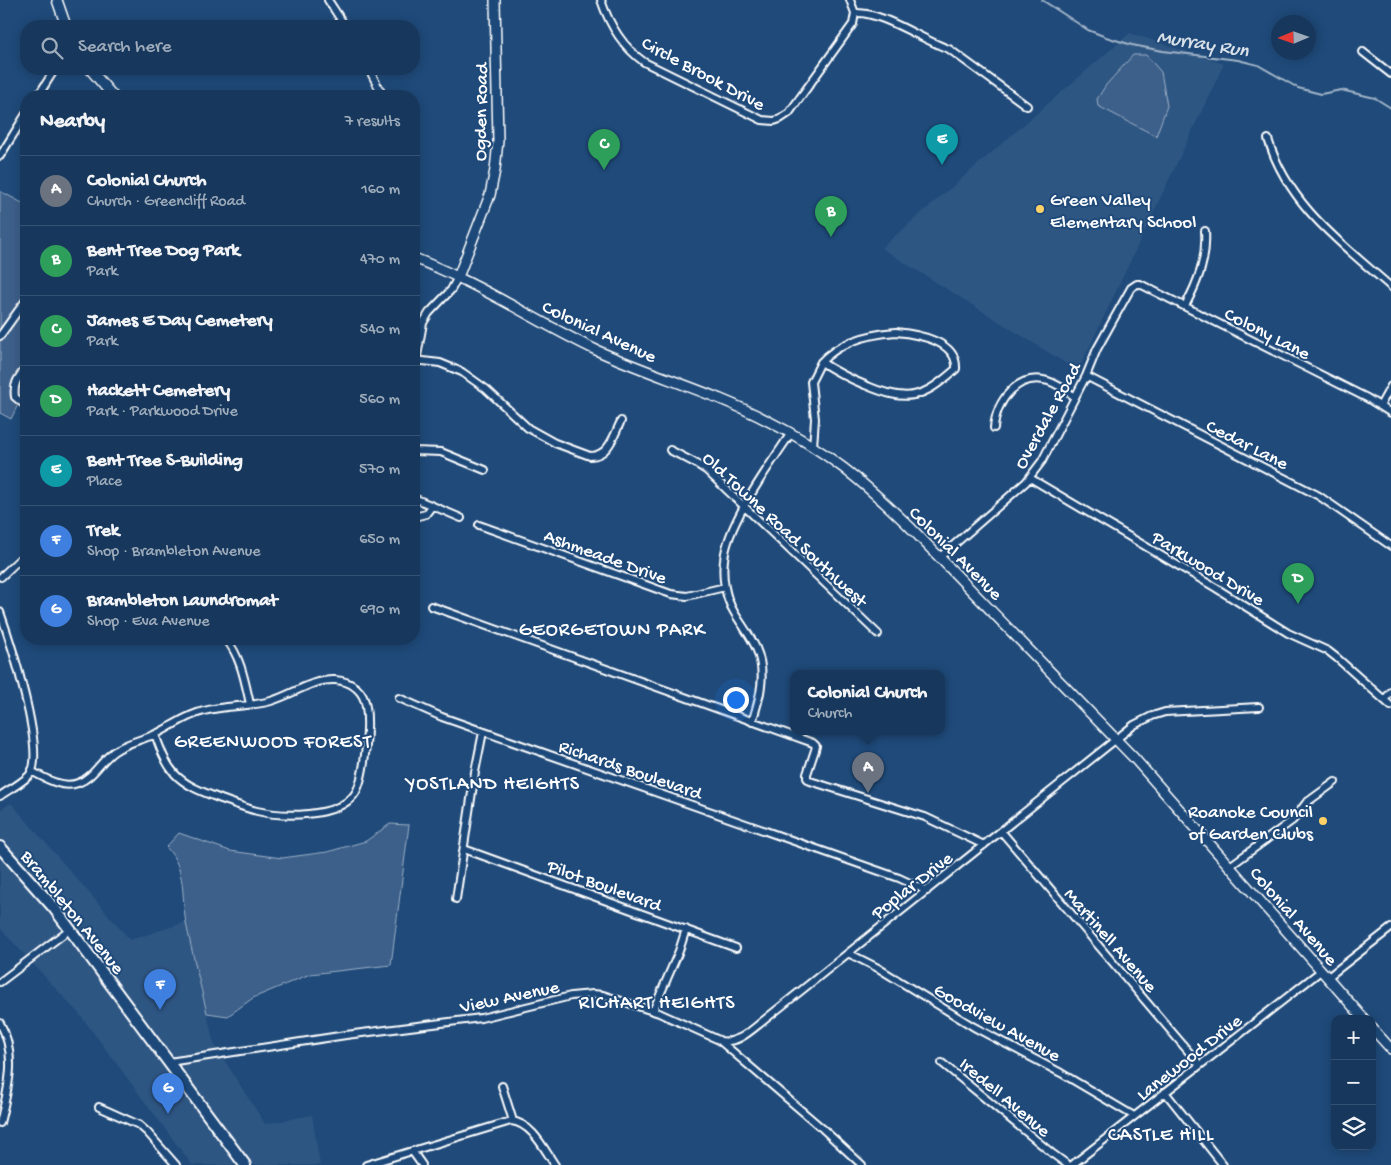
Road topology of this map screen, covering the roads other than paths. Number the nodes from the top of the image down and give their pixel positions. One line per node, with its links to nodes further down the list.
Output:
1 (57, 0): 7 (main road)
2 (328, 0): 8 (street)
3 (495, 0): 23 (main road, Ogden Road)
4 (601, 0): 6 (street, Circle Brook Drive)
5 (850, 0): 6 (street)
6 (855, 13): 17 (street)
7 (64, 20)
8 (341, 20)
9 (1363, 52): 10 (street)
10 (1391, 74)
11 (51, 75): 14 (street)
12 (95, 75): 15 (main road)
13 (372, 75): 16 (street)
14 (42, 90)
15 (108, 90)
16 (380, 90)
17 (1027, 106)
18 (20, 124): 20 (street)
19 (1268, 139): 24 (street)
20 (0, 156)
21 (1206, 231): 26 (street)
22 (420, 261): 23 (main road, Colonial Avenue)
23 (458, 277): 28 (street); 41 (main road, Colonial Avenue)
24 (1391, 287)
25 (1131, 288): 26 (street, Colony Lane); 33 (street, Overdale Road)
26 (1185, 306): 37 (street, Colony Lane)
27 (20, 308): 29 (street)
28 (420, 334)
29 (0, 336)
30 (420, 362): 39 (street)
31 (821, 362): 31 (street); 42 (street)
32 (20, 376): 36 (street)
33 (1086, 376): 35 (street, Overdale Road); 53 (street, Cedar Lane)
34 (1391, 386): 37 (street)
35 (1075, 397): 40 (street); 46 (street, Overdale Road)
36 (20, 401)
37 (1380, 406): 38 (street, Colony Lane)
38 (1391, 413)
39 (622, 421)
40 (994, 428)
41 (791, 433): 42 (main road, Colonial Avenue); 49 (street)
42 (813, 446): 54 (main road, Colonial Avenue)
43 (670, 450): 49 (street, Old Towne Road Southwest)
44 (420, 452): 45 (street)
45 (485, 470)
46 (1030, 478): 54 (street, Overdale Road); 64 (street, Parkwood Drive)
47 (420, 501): 48 (street)
48 (432, 506): 50 (street); 51 (street)
49 (744, 508): 57 (street); 60 (street, Old Towne Road Southwest)
50 (420, 516)
51 (461, 518)
52 (479, 525): 57 (street, Ashmeade Drive)
53 (1391, 546)
54 (940, 557): 71 (main road, Colonial Avenue)
55 (20, 559): 56 (street)
56 (0, 578)
57 (725, 587): 68 (street)
58 (431, 606): 68 (street)
59 (0, 612): 72 (street)
60 (878, 634)
61 (231, 645): 65 (street)
62 (1391, 692): 64 (street)
63 (399, 698): 69 (street, Richards Boulevard)
64 (1384, 700): 66 (street, Parkwood Drive)
65 (250, 704): 70 (street); 70 (street)
66 (1391, 706)
67 (1259, 707): 71 (street, Poplar Drive)
68 (752, 722): 76 (street)
69 (483, 732): 78 (street); 80 (street, Richards Boulevard)
70 (155, 734): 72 (street)
71 (1116, 739): 75 (street, Poplar Drive); 79 (main road, Colonial Avenue)
72 (31, 772): 74 (street)
73 (1335, 782): 79 (street)
74 (0, 796)
75 (1001, 832): 76 (street, Poplar Drive); 97 (street, Martinell Avenue)
76 (984, 845): 80 (street, Poplar Drive)
77 (0, 848): 83 (main road, Brambleton Avenue)
78 (464, 849): 81 (street); 84 (street, Pilot Boulevard)
79 (1230, 866): 87 (main road, Colonial Avenue)
80 (928, 890): 86 (street, Poplar Drive)
81 (456, 898)
82 (1391, 928): 87 (street, Lanewood Drive)
83 (70, 929): 88 (street); 95 (main road, Brambleton Avenue)
84 (686, 929): 85 (street, Pilot Boulevard); 89 (street)
85 (736, 948)
86 (848, 952): 93 (street, Poplar Drive); 101 (street, Goodview Avenue)
87 (1325, 973): 90 (main road, Colonial Avenue); 97 (street, Lanewood Drive)
88 (0, 982)
89 (653, 1011): 93 (street, View Avenue); 95 (street, View Avenue)
90 (1361, 1015)
91 (0, 1023): 103 (street)
92 (1376, 1032): 94 (main road)
93 (719, 1040): 110 (street, View Avenue)
94 (1391, 1049)
95 (169, 1062): 106 (main road, Brambleton Avenue)
96 (942, 1063): 111 (street, Iredell Avenue)
97 (1200, 1065): 99 (street, Lanewood Drive)
98 (502, 1086): 102 (street)
99 (1165, 1092): 101 (street, Lanewood Drive); 113 (street)
100 (99, 1107): 105 (street)
101 (1134, 1116): 112 (street, Lanewood Drive)
102 (513, 1121): 104 (street); 109 (street)
103 (0, 1123)
104 (412, 1151): 107 (street); 108 (street)
105 (176, 1165)
106 (245, 1165)
107 (366, 1165)
108 (422, 1165)
109 (555, 1165)
110 (862, 1165)
111 (1068, 1165)
112 (1072, 1165)
113 (1223, 1165)

